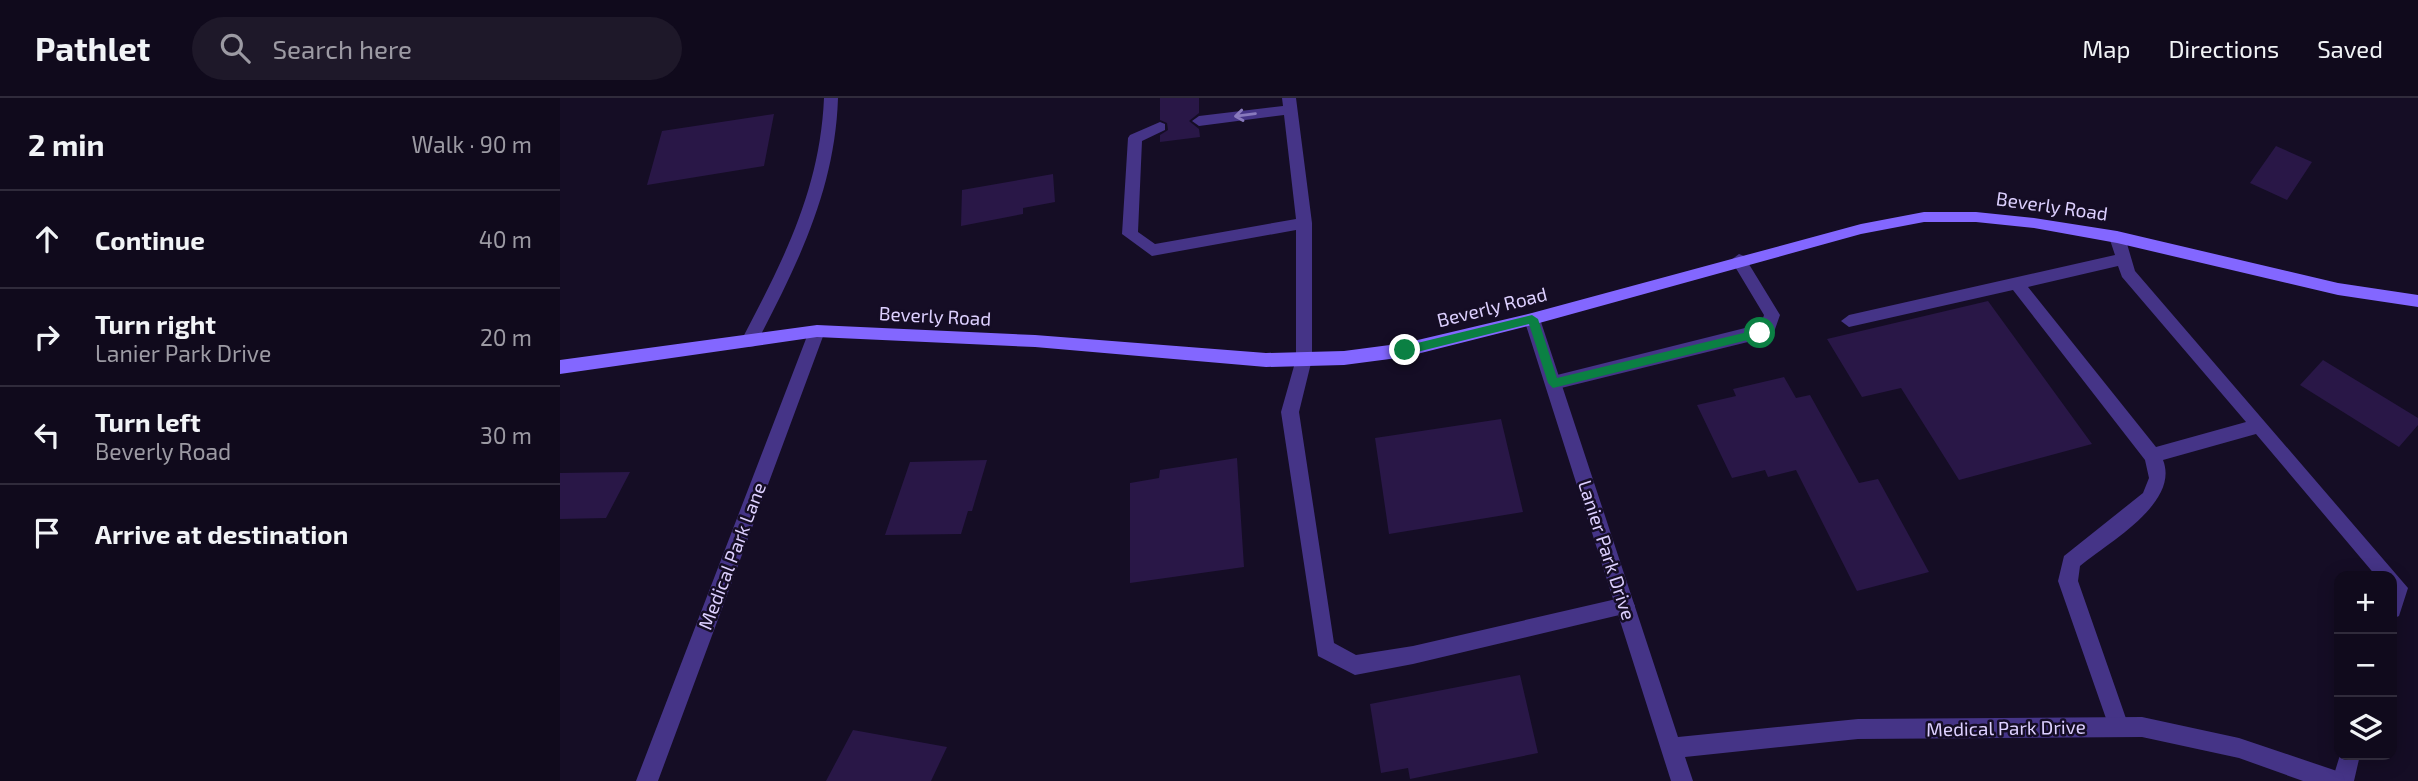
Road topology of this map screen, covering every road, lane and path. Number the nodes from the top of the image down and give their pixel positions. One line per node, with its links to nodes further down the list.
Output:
1 (831, 98): 14 (street)
2 (1290, 104): 3 (street, one-way to 3); 5 (street)
3 (1199, 121)
4 (1160, 127): 5 (street)
5 (1304, 223): 15 (street)
6 (2117, 237): 7 (street); 8 (street, Beverly Road); 10 (street, Beverly Road)
7 (2124, 259): 9 (street); 18 (street)
8 (1739, 260): 11 (street, Beverly Road); 17 (street)
9 (2016, 283): 12 (street); 19 (street)
10 (2418, 301)
11 (1532, 319): 15 (street, Beverly Road); 17 (street, Lanier Park Drive)
12 (1849, 321)
13 (817, 331): 14 (street, Beverly Road); 15 (street, Beverly Road); 25 (street, Medical Park Lane)
14 (749, 341): 16 (street, Beverly Road)
15 (1304, 359): 21 (street)
16 (560, 367)
17 (1553, 383): 21 (street, Lanier Park Drive)
18 (2259, 426): 19 (street); 20 (street)
19 (2152, 455): 22 (street)
20 (2384, 571)
21 (1625, 606): 23 (street, Lanier Park Drive)
22 (2119, 727): 23 (street, Medical Park Drive); 27 (street, Medical Park Drive)
23 (1672, 748): 26 (street, Lanier Park Drive)
24 (2349, 760): 28 (street)
25 (647, 781)
26 (1682, 781)
27 (2334, 781)
28 (2343, 781)

